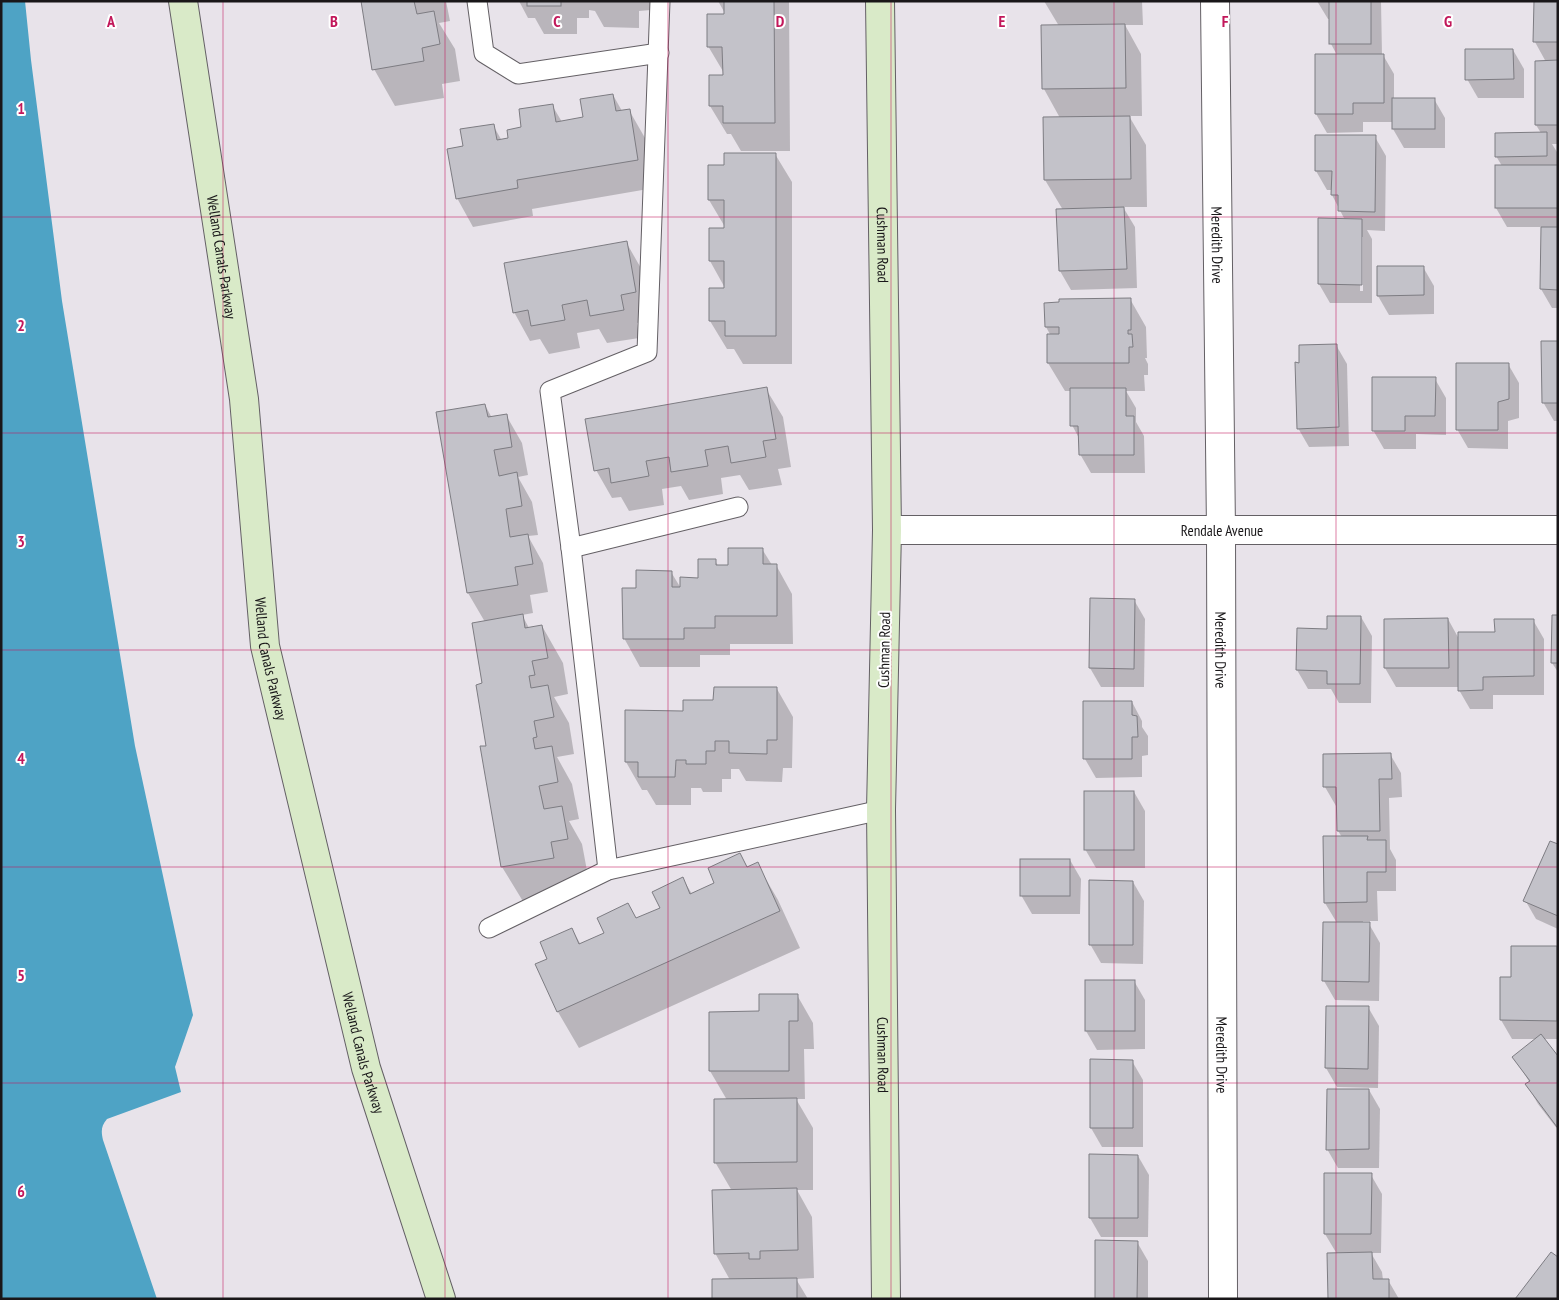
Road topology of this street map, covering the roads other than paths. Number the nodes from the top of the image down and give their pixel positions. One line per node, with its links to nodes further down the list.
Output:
1 (183, 1): 15 (main road, Welland Canals Parkway)
2 (476, 1): 6 (lane)
3 (660, 1): 6 (lane)
4 (880, 1): 8 (main road, Cushman Road)
5 (1215, 1): 10 (street, Meredith Drive)
6 (659, 53): 11 (lane)
7 (738, 507): 11 (lane)
8 (887, 530): 10 (street, Rendale Avenue); 12 (main road, Cushman Road)
9 (1558, 530): 10 (street, Rendale Avenue)
10 (1221, 531): 17 (street, Meredith Drive)
11 (570, 548): 13 (lane)
12 (881, 810): 13 (lane); 16 (main road, Cushman Road)
13 (608, 870): 14 (lane)
14 (489, 928)
15 (441, 1299)
16 (886, 1299)
17 (1222, 1299)

